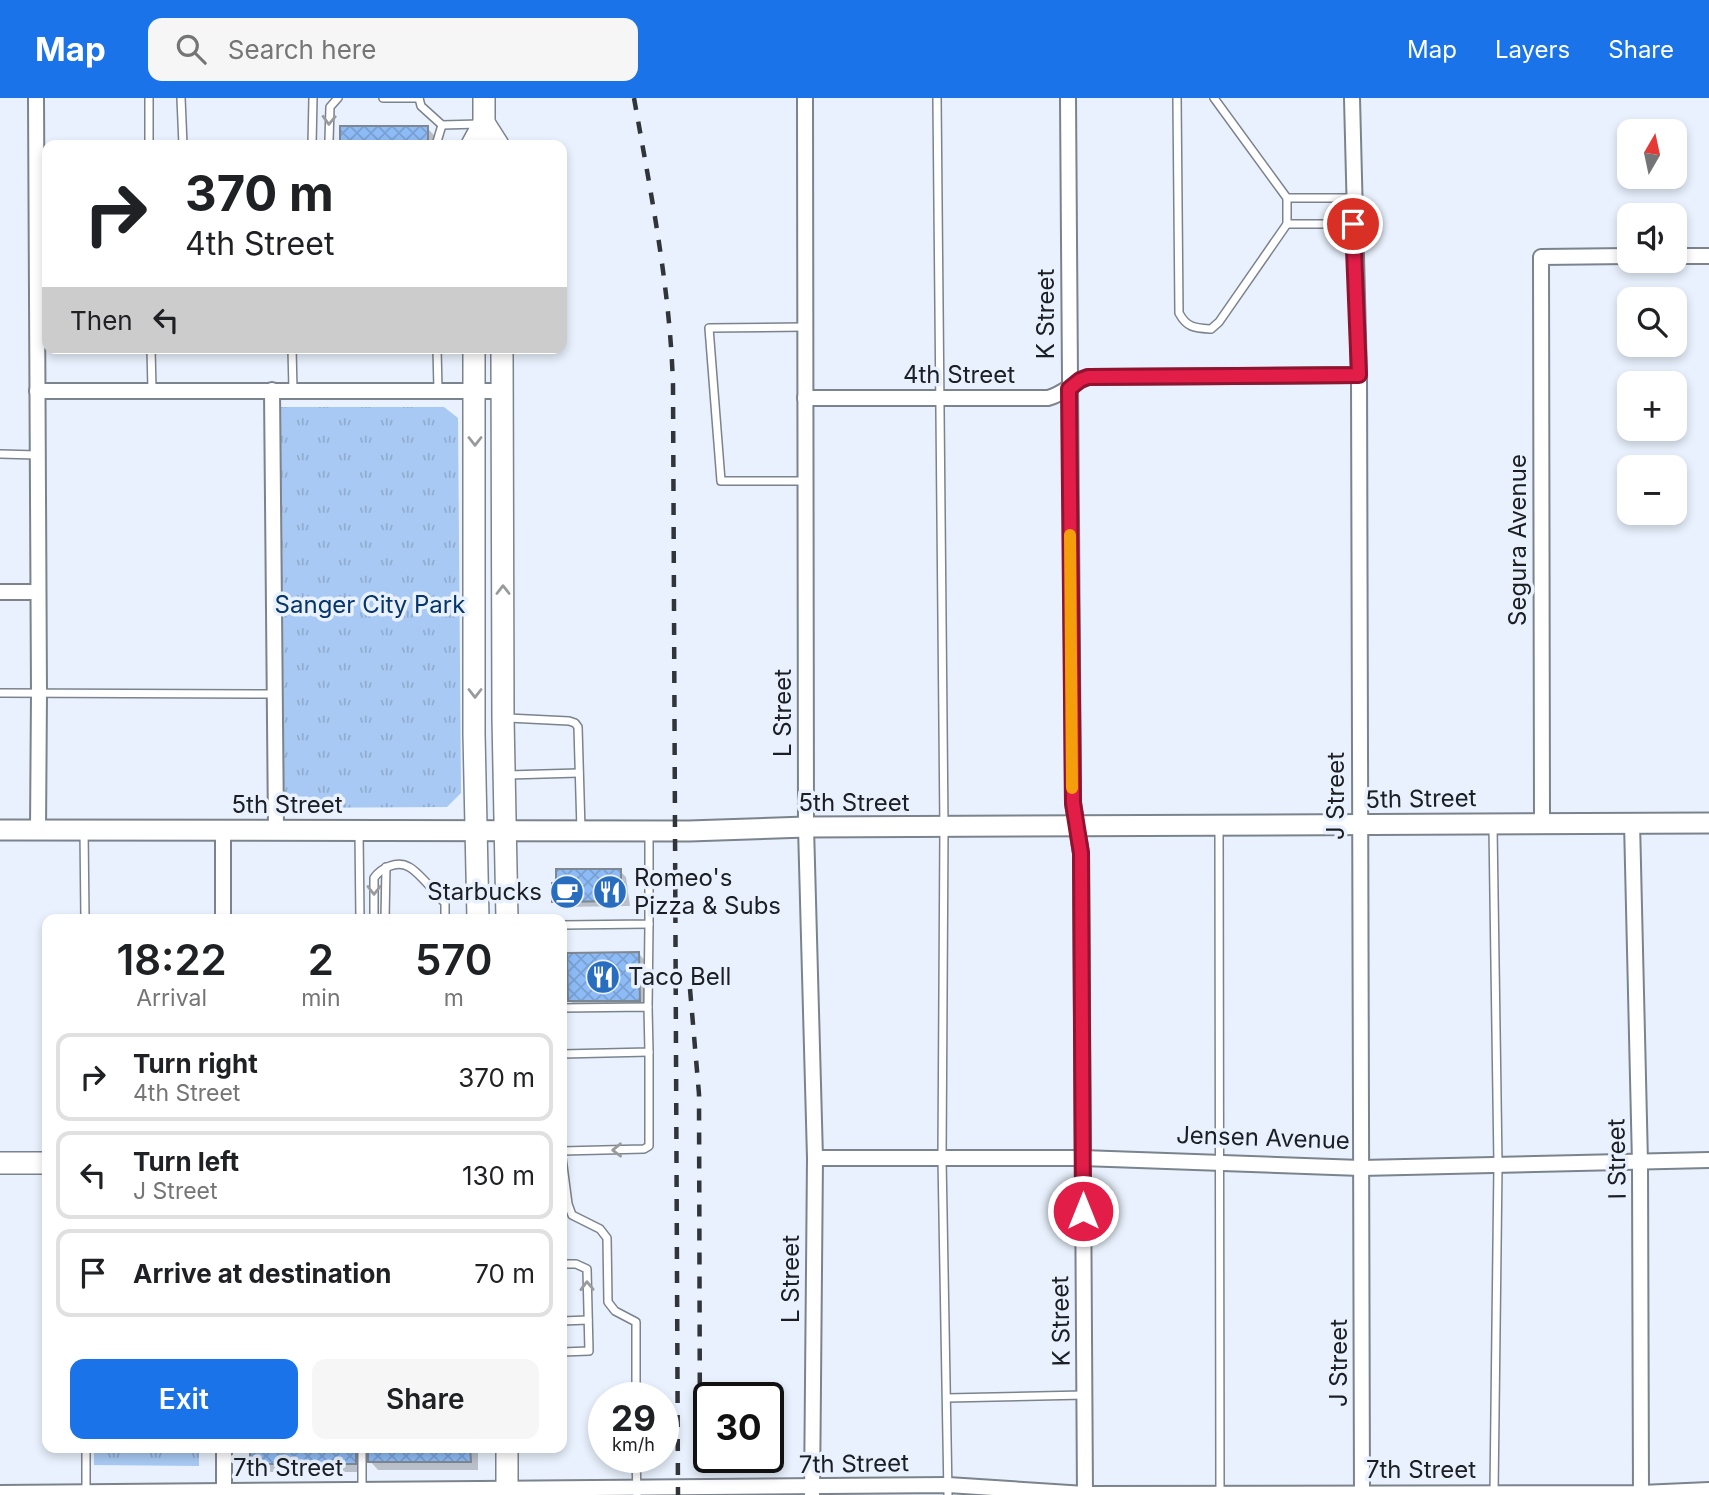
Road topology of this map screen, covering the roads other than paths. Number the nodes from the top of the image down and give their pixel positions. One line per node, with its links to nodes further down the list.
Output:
1 (36, 98): 43 (street)
2 (149, 98): 17 (lane)
3 (181, 98): 18 (lane)
4 (313, 98): 19 (lane)
5 (338, 98): 20 (lane, one-way to 20)
6 (383, 98): 7 (lane)
7 (419, 98): 16 (lane)
8 (484, 98): 15 (main road)
9 (805, 98): 31 (street, L Street)
10 (937, 98): 47 (lane)
11 (1068, 98): 38 (street, K Street)
12 (1177, 98): 26 (lane)
13 (1214, 98): 24 (lane)
14 (1352, 98): 25 (street, J Street)
15 (484, 123): 16 (lane); 22 (main road); 23 (main road)
16 (442, 125): 21 (lane)
17 (149, 140)
18 (183, 140)
19 (312, 140)
20 (329, 140)
21 (438, 140)
22 (475, 140)
23 (495, 140)
24 (1287, 198): 25 (lane); 26 (lane)
25 (1353, 198): 27 (street, J Street)
26 (1287, 224): 27 (lane)
27 (1353, 224): 37 (street, J Street)
28 (1617, 256): 62 (street, Segura Avenue)
29 (1687, 256): 30 (street)
30 (1709, 256)
31 (805, 327): 46 (street, L Street); 50 (lane)
32 (151, 354): 44 (lane)
33 (292, 354): 40 (lane)
34 (437, 354): 41 (lane)
35 (474, 354): 42 (main road)
36 (502, 354): 45 (main road)
37 (1359, 375): 38 (street, 4th Street); 65 (street, J Street)
38 (1069, 389): 47 (street, 4th Street); 68 (street, K Street)
39 (272, 390): 40 (street); 44 (street); 57 (street)
40 (293, 390): 41 (street)
41 (438, 390): 42 (street)
42 (475, 390): 45 (street); 51 (main road, one-way to 51)
43 (37, 391): 44 (street); 49 (street)
44 (152, 391)
45 (502, 391): 54 (main road, one-way to 45)
46 (805, 398): 47 (street, 4th Street); 50 (street, L Street)
47 (940, 398): 69 (lane)
48 (0, 454): 49 (lane)
49 (37, 455): 53 (street)
50 (806, 481): 67 (street, L Street)
51 (475, 588): 54 (main road); 71 (main road, one-way to 71)
52 (0, 592): 53 (street)
53 (38, 592): 56 (street)
54 (503, 673): 58 (main road)
55 (0, 693): 56 (lane)
56 (39, 694): 57 (lane); 74 (street)
57 (275, 694): 77 (street)
58 (503, 718): 59 (lane); 60 (main road)
59 (579, 773): 60 (lane); 78 (lane)
60 (503, 775): 72 (main road)
61 (1493, 822): 62 (street, 5th Street); 65 (street, 5th Street); 104 (lane)
62 (1542, 822): 63 (street, 5th Street)
63 (1632, 822): 64 (street, 5th Street); 103 (street, I Street)
64 (1709, 822)
65 (1359, 825): 66 (street, 5th Street); 105 (street, J Street)
66 (1219, 826): 68 (street, 5th Street); 102 (lane)
67 (806, 827): 69 (street, 5th Street); 79 (street, 5th Street); 96 (street, L Street)
68 (1076, 827): 69 (street, 5th Street); 98 (street, K Street)
69 (944, 828): 97 (lane)
70 (359, 829): 71 (street, 5th Street); 77 (street, 5th Street); 83 (lane)
71 (475, 829): 72 (street, 5th Street); 87 (main road)
72 (504, 829): 78 (street, 5th Street); 88 (main road)
73 (0, 830): 74 (street, 5th Street)
74 (38, 830): 75 (street, 5th Street)
75 (84, 830): 76 (street, 5th Street); 81 (lane)
76 (223, 830): 77 (street, 5th Street); 82 (street)
77 (276, 830)
78 (581, 830): 79 (street, 5th Street)
79 (649, 830): 89 (lane)
80 (386, 867): 84 (lane, one-way to 84); 85 (lane); 86 (lane)
81 (85, 914)
82 (223, 914)
83 (360, 914)
84 (374, 914)
85 (386, 914)
86 (445, 914)
87 (478, 914)
88 (507, 914)
89 (649, 924): 90 (lane); 91 (lane)
90 (567, 925)
91 (648, 1007): 92 (lane); 93 (lane)
92 (567, 1008)
93 (649, 1052): 94 (lane); 95 (lane, one-way to 95)
94 (567, 1054)
95 (567, 1151)
96 (815, 1158): 97 (street, Jensen Avenue); 121 (street, L Street)
97 (942, 1158): 98 (street, Jensen Avenue); 113 (lane)
98 (1082, 1158): 102 (street, Jensen Avenue); 112 (street, K Street)
99 (1709, 1160): 103 (street, Jensen Avenue)
100 (0, 1163): 101 (main road)
101 (42, 1163)
102 (1220, 1163): 105 (street, Jensen Avenue); 129 (lane)
103 (1640, 1163): 104 (street, Jensen Avenue); 132 (street, I Street)
104 (1498, 1165): 105 (street, Jensen Avenue); 131 (lane)
105 (1361, 1168): 130 (street, J Street)
106 (567, 1196): 111 (lane)
107 (567, 1264): 109 (lane, one-way to 107)
108 (567, 1321): 109 (lane)
109 (588, 1321): 110 (lane)
110 (567, 1352)
111 (636, 1382)
112 (1084, 1395): 113 (lane); 128 (street, K Street)
113 (947, 1398): 119 (lane)
114 (86, 1453): 127 (lane)
115 (224, 1453): 124 (street)
116 (362, 1453): 125 (lane)
117 (507, 1453): 126 (main road)
118 (636, 1473): 122 (lane)
119 (948, 1490): 121 (street, 7th Street); 128 (street, 7th Street)
120 (1709, 1490): 132 (street, 7th Street)
121 (812, 1491): 122 (street, 7th Street)
122 (636, 1492): 126 (street, 7th Street)
123 (0, 1493): 127 (street, 7th Street)
124 (224, 1493): 125 (street, 7th Street); 127 (street, 7th Street)
125 (362, 1493): 126 (street, 7th Street)
126 (507, 1493)
127 (86, 1494)
128 (1085, 1494): 129 (street, 7th Street)
129 (1220, 1494): 130 (street, 7th Street)
130 (1362, 1494): 131 (street, 7th Street)
131 (1494, 1494): 132 (street, 7th Street)
132 (1641, 1494)

